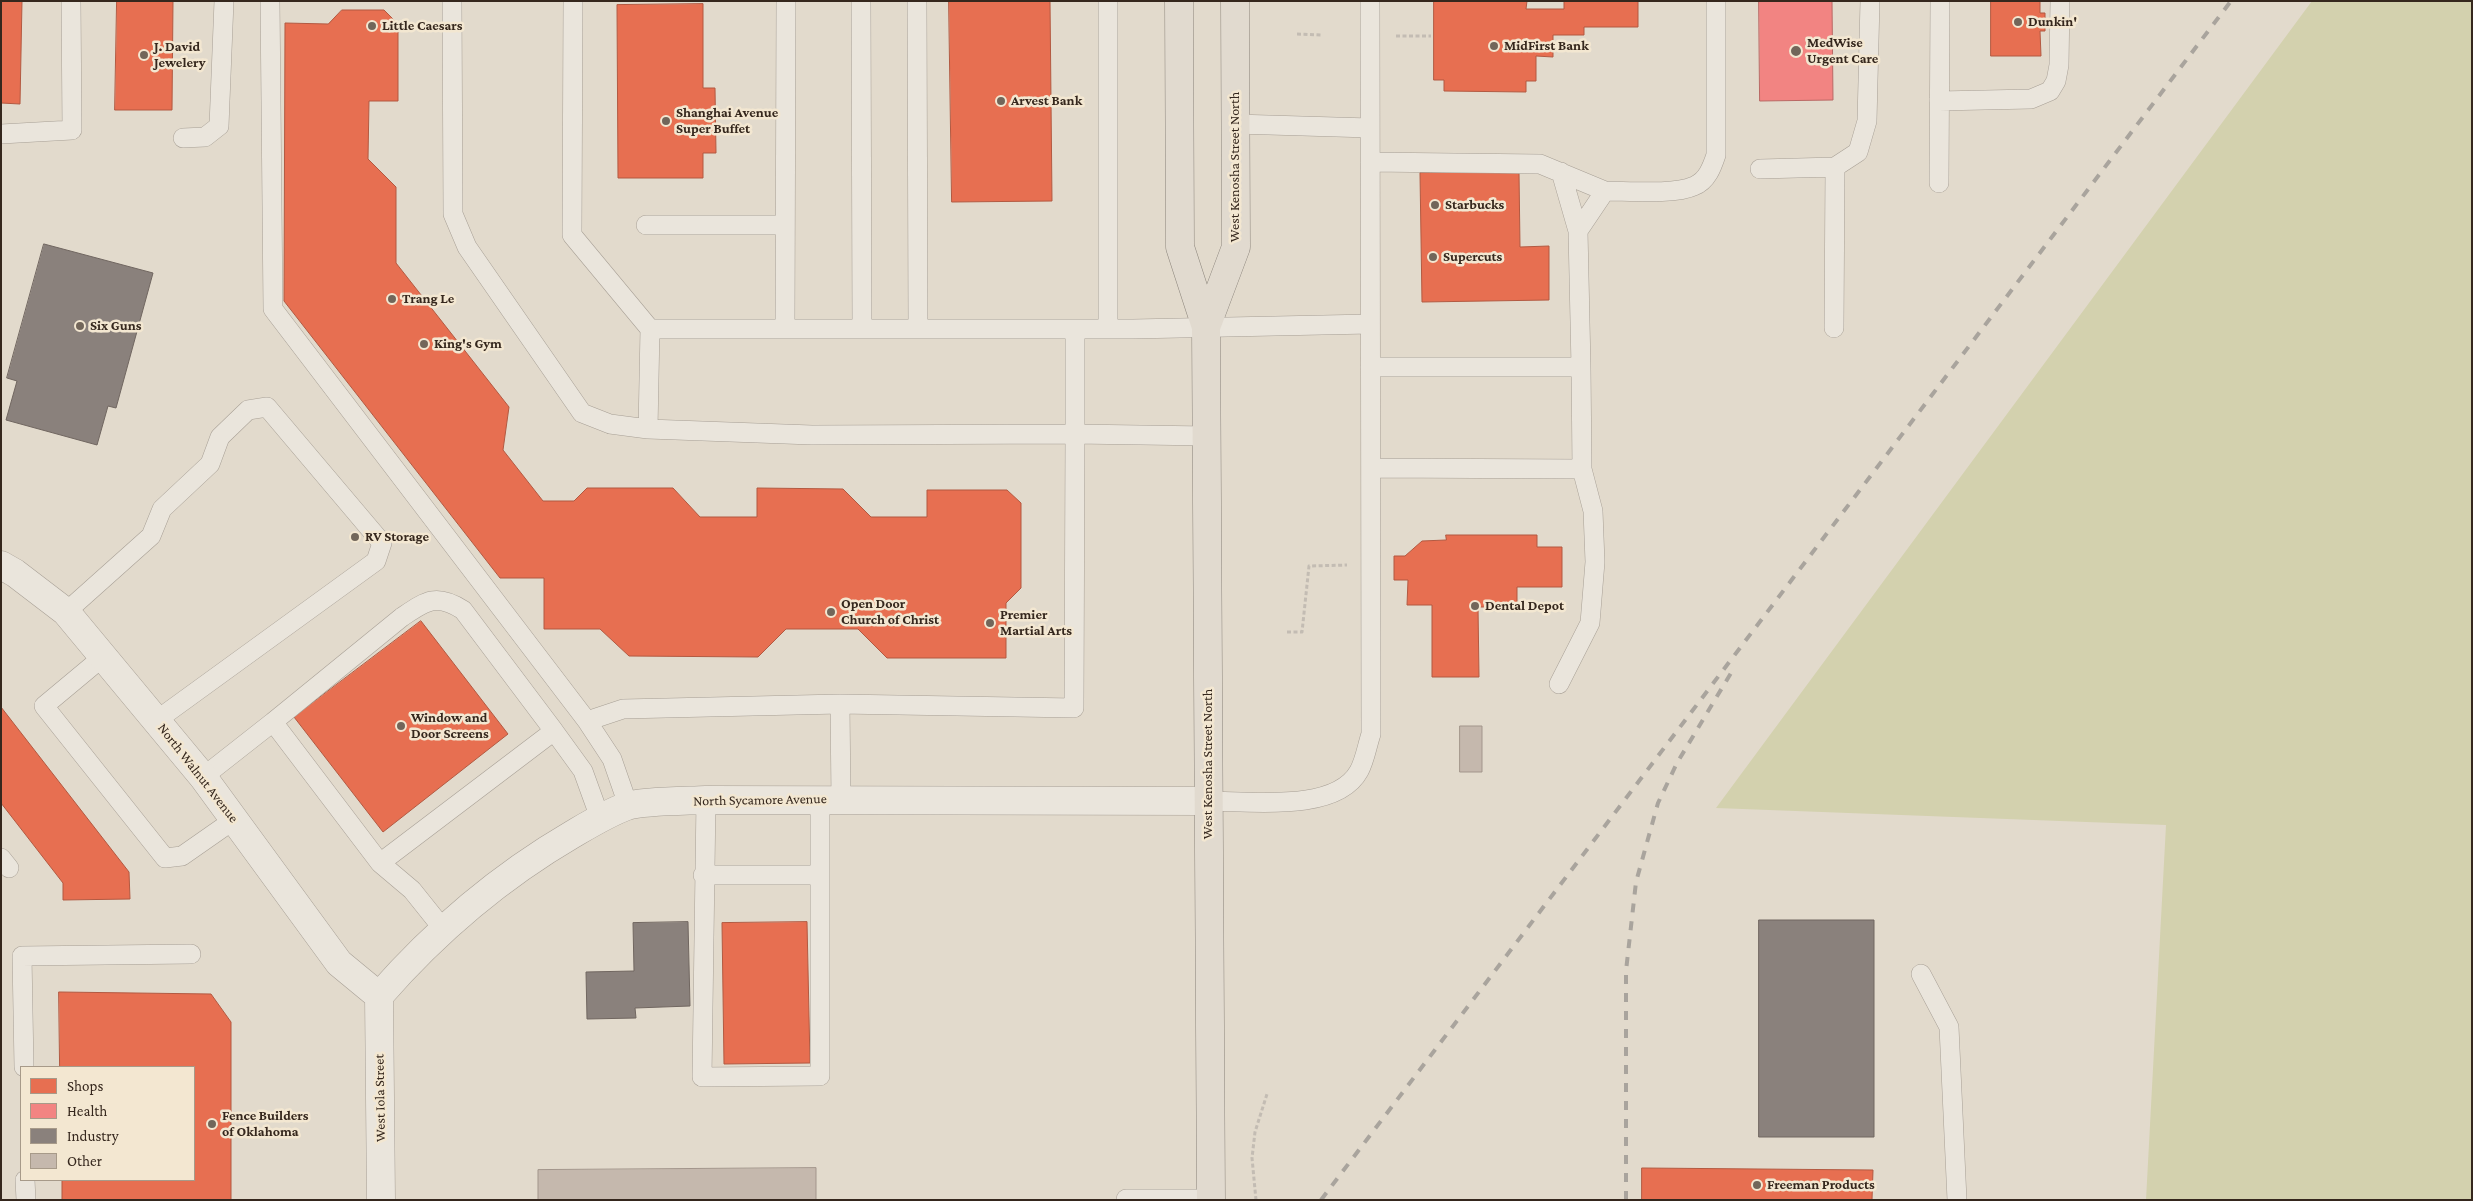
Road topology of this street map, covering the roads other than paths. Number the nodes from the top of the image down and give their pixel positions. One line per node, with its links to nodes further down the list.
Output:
1 (71, 1): 20 (lane)
2 (224, 1): 21 (lane)
3 (270, 1): 53 (lane)
4 (452, 1): 42 (lane)
5 (573, 1): 39 (lane)
6 (786, 1): 29 (lane)
7 (862, 1): 35 (lane)
8 (917, 1): 36 (lane)
9 (1108, 1): 38 (lane)
10 (1179, 1): 32 (main road, West Kenosha Street North)
11 (1235, 1): 18 (main road, West Kenosha Street North)
12 (1370, 1): 19 (lane)
13 (1716, 1): 27 (lane)
14 (1870, 1): 23 (lane)
15 (1940, 1): 17 (lane)
16 (2060, 1): 17 (lane)
17 (1940, 101): 26 (lane)
18 (1236, 124): 19 (lane); 32 (main road, West Kenosha Street North)
19 (1370, 128): 22 (lane)
20 (1, 134)
21 (183, 138)
22 (1370, 162): 25 (lane); 31 (lane)
23 (1835, 167): 24 (lane); 33 (lane)
24 (1760, 169)
25 (1561, 172): 27 (lane); 30 (lane)
26 (1939, 183)
27 (1605, 191): 30 (lane)
28 (646, 225): 29 (lane)
29 (785, 226): 34 (lane)
30 (1578, 231): 41 (lane)
31 (1370, 324): 32 (lane); 40 (lane)
32 (1206, 327): 38 (lane); 44 (main road, West Kenosha Street North)
33 (1834, 328)
34 (785, 329): 35 (lane); 39 (lane)
35 (862, 329): 36 (lane)
36 (918, 329): 37 (lane)
37 (1075, 329): 38 (lane); 43 (lane)
38 (1108, 329)
39 (650, 330): 42 (lane)
40 (1370, 367): 41 (lane); 45 (lane)
41 (1581, 367): 46 (lane)
42 (648, 429): 43 (lane)
43 (1075, 434): 44 (lane); 51 (lane)
44 (1207, 436): 59 (main road, West Kenosha Street North)
45 (1371, 468): 46 (lane); 59 (lane)
46 (1582, 469): 50 (lane)
47 (1, 565): 48 (street, North Walnut Avenue)
48 (66, 612): 49 (street, North Walnut Avenue); 52 (lane)
49 (104, 656): 52 (street, North Walnut Avenue); 61 (lane)
50 (1559, 684)
51 (840, 704): 53 (lane); 57 (lane)
52 (157, 720): 56 (street, North Walnut Avenue)
53 (588, 721): 60 (lane)
54 (272, 722): 55 (lane); 56 (lane); 63 (lane)
55 (554, 731): 62 (lane); 63 (lane)
56 (202, 777): 61 (street, North Walnut Avenue)
57 (830, 799): 58 (street, North Sycamore Avenue); 59 (street, North Sycamore Avenue); 65 (lane)
58 (706, 800): 60 (street, North Sycamore Avenue); 64 (lane)
59 (1208, 801): 73 (main road, West Kenosha Street North)
60 (628, 806): 62 (street, North Sycamore Avenue)
61 (235, 818): 69 (street, North Walnut Avenue)
62 (600, 818): 66 (street, North Sycamore Avenue)
63 (380, 863): 66 (lane)
64 (703, 875): 65 (lane); 65 (lane)
65 (820, 875)
66 (444, 930): 69 (street, North Sycamore Avenue)
67 (191, 954): 70 (lane)
68 (1921, 974): 76 (lane)
69 (379, 996): 75 (street, West Iola Street)
70 (24, 1066)
71 (26, 1181): 74 (lane)
72 (1126, 1199): 73 (lane)
73 (1210, 1199)
74 (26, 1200)
75 (381, 1200)
76 (1957, 1200)

